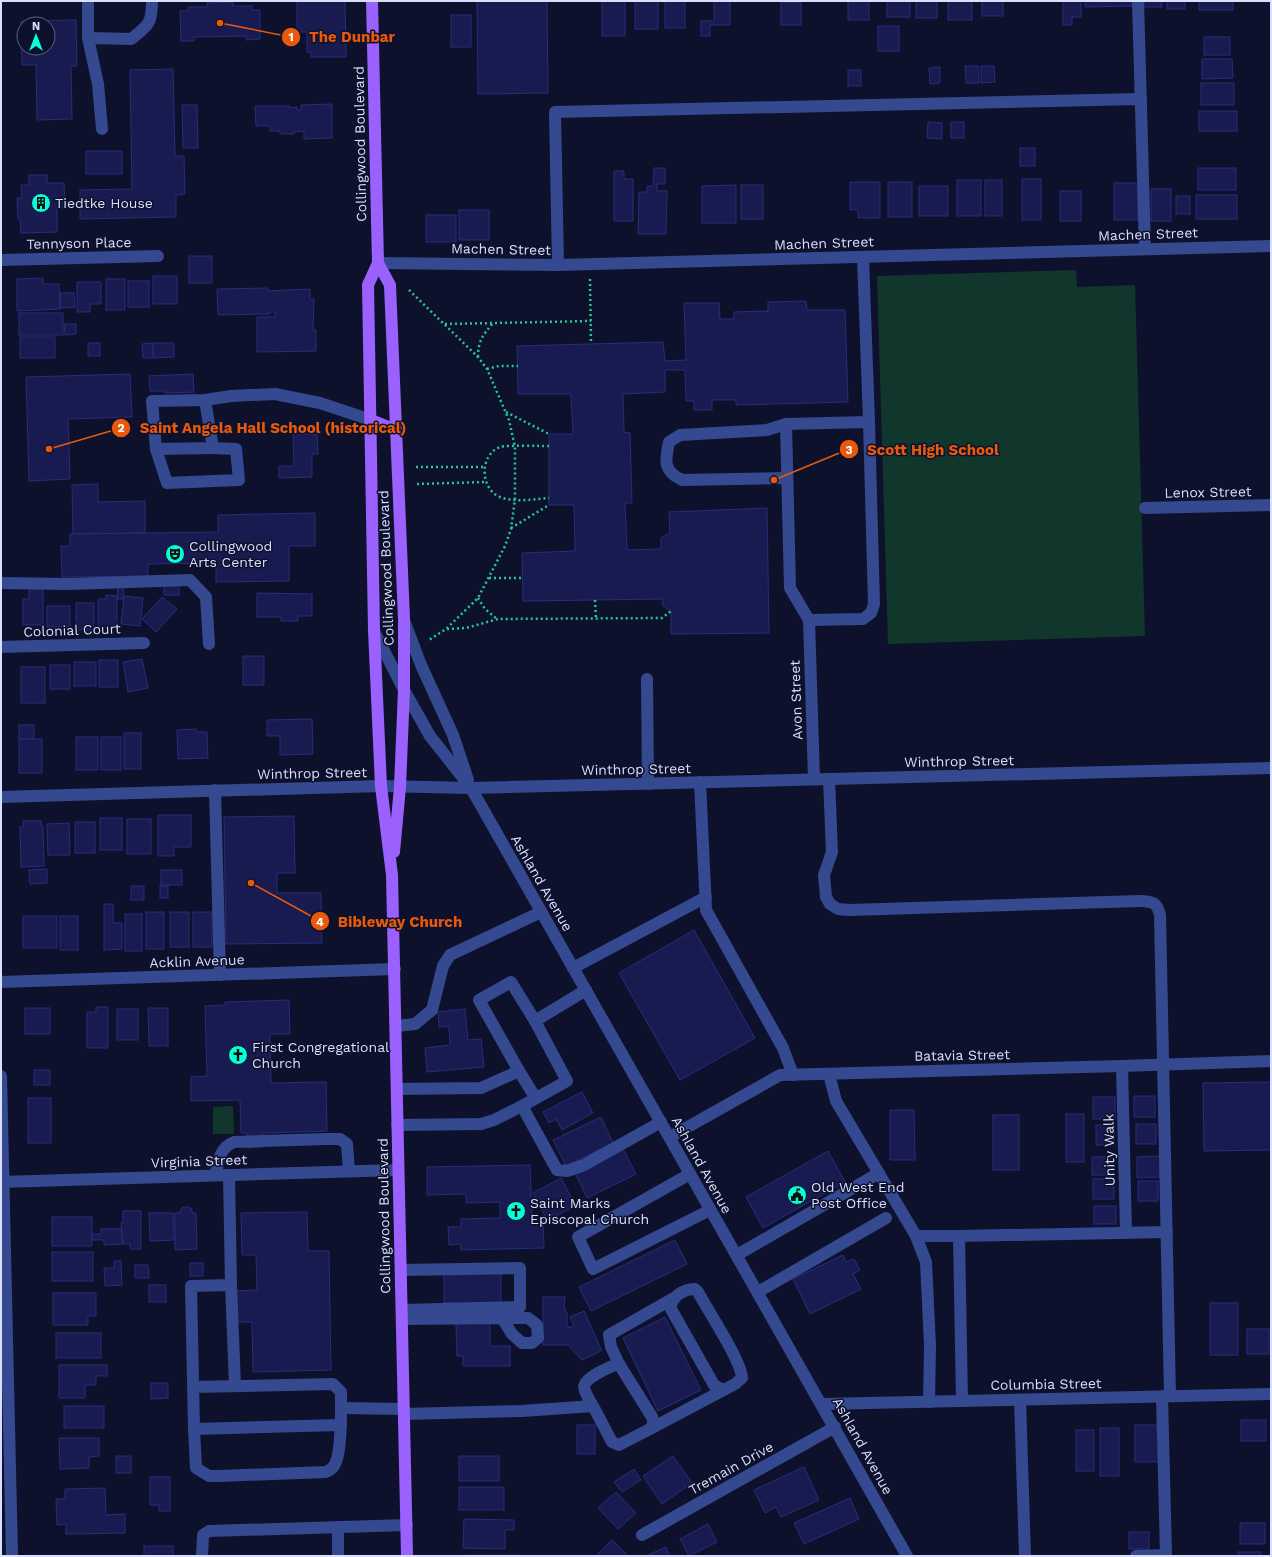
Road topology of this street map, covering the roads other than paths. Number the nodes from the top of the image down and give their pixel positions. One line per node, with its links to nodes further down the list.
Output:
1 (88, 1): 5 (street)
2 (152, 1): 5 (street)
3 (372, 1): 13 (main road, Collingwood Boulevard)
4 (1138, 1): 6 (street)
5 (88, 38): 7 (street)
6 (1141, 99): 9 (street); 14 (street)
7 (102, 129)
8 (1271, 246): 9 (street, Machen Street)
9 (1145, 249): 11 (street, Machen Street)
10 (158, 256): 12 (street, Tennyson Place)
11 (863, 257): 14 (street, Machen Street); 17 (street)
12 (1, 260)
13 (378, 263): 14 (street, Machen Street); 16 (main road, Collingwood Boulevard); 19 (main road, Collingwood Boulevard)
14 (558, 265)
15 (205, 400): 16 (street); 20 (street); 21 (street)
16 (371, 420): 19 (main road); 28 (main road, Collingwood Boulevard)
17 (869, 422): 18 (street); 27 (street)
18 (786, 424): 22 (street); 22 (street)
19 (396, 430): 26 (main road, Collingwood Boulevard)
20 (213, 448): 21 (street); 21 (street)
21 (156, 449)
22 (787, 478): 27 (street)
23 (1271, 505): 24 (street, Lenox Street)
24 (1145, 508)
25 (1, 584): 30 (street)
26 (404, 619): 33 (main road, Collingwood Boulevard); 41 (street, Ashland Avenue)
27 (809, 620): 36 (street, Avon Street)
28 (374, 630): 33 (street, Ashland Avenue); 39 (main road, Collingwood Boulevard)
29 (144, 643): 31 (street, Colonial Court)
30 (209, 644)
31 (1, 647)
32 (647, 678): 38 (street)
33 (404, 690): 40 (main road, Collingwood Boulevard); 41 (street, Ashland Avenue)
34 (1271, 768): 35 (street, Winthrop Street)
35 (829, 779): 36 (street, Winthrop Street); 55 (street)
36 (814, 780): 37 (street, Winthrop Street)
37 (700, 782): 38 (street, Winthrop Street); 45 (street)
38 (648, 784): 41 (street, Winthrop Street)
39 (381, 786): 40 (street, Winthrop Street); 42 (street, Winthrop Street); 44 (main road, Collingwood Boulevard)
40 (400, 788): 41 (street, Winthrop Street); 44 (main road, Collingwood Boulevard)
41 (471, 788): 46 (street, Ashland Avenue)
42 (215, 790): 43 (street, Winthrop Street); 49 (street)
43 (1, 797)
44 (392, 875): 48 (main road, Collingwood Boulevard)
45 (706, 897): 47 (street); 59 (street)
46 (541, 912): 47 (street, Ashland Avenue); 53 (street)
47 (573, 968): 51 (street, Ashland Avenue)
48 (395, 969): 49 (street, Acklin Avenue); 53 (main road, Collingwood Boulevard)
49 (220, 975): 50 (street, Acklin Avenue)
50 (1, 982)
51 (586, 990): 52 (street); 64 (street, Ashland Avenue)
52 (535, 1021): 57 (street); 62 (street)
53 (396, 1026): 61 (main road, Collingwood Boulevard)
54 (1271, 1061): 55 (street, Batavia Street)
55 (1163, 1065): 56 (street, Batavia Street); 76 (street)
56 (1122, 1066): 58 (street, Batavia Street); 77 (street, Unity Walk)
57 (519, 1071): 61 (street); 62 (street)
58 (830, 1074): 59 (street, Batavia Street); 69 (street)
59 (793, 1075): 66 (street, Batavia Street)
60 (1, 1076): 73 (street)
61 (397, 1089): 65 (main road, Collingwood Boulevard)
62 (535, 1097): 63 (street)
63 (522, 1106): 64 (street); 65 (street)
64 (661, 1122): 66 (street, Ashland Avenue)
65 (397, 1125): 67 (main road, Collingwood Boulevard)
66 (670, 1137): 70 (street, Ashland Avenue)
67 (398, 1170): 68 (street, Virginia Street); 81 (main road, Collingwood Boulevard)
68 (349, 1171): 71 (street); 72 (street, Virginia Street)
69 (878, 1173): 78 (street); 80 (street)
70 (690, 1174): 74 (street, Ashland Avenue); 74 (street)
71 (216, 1175): 72 (street, Virginia Street); 73 (street, Virginia Street)
72 (229, 1175): 82 (street)
73 (2, 1182): 107 (street)
74 (710, 1210): 80 (street, Ashland Avenue)
75 (886, 1218): 83 (street)
76 (1167, 1232): 77 (street); 92 (street)
77 (1126, 1233): 79 (street)
78 (916, 1236): 79 (street); 95 (street)
79 (959, 1236): 94 (street)
80 (737, 1254): 83 (street, Ashland Avenue)
81 (401, 1270): 85 (main road, Collingwood Boulevard); 85 (street)
82 (231, 1285): 88 (street); 89 (street)
83 (758, 1292): 96 (street, Ashland Avenue)
84 (674, 1298): 87 (street); 90 (street); 90 (street)
85 (402, 1314): 86 (street); 99 (main road, Collingwood Boulevard)
86 (502, 1318)
87 (619, 1364): 97 (street); 103 (street)
88 (235, 1386): 89 (street); 98 (street)
89 (193, 1387): 102 (street)
90 (723, 1390): 103 (street)
91 (1271, 1394): 92 (street, Columbia Street)
92 (1166, 1396): 93 (street, Columbia Street); 113 (street)
93 (1020, 1400): 94 (street, Columbia Street); 112 (street)
94 (962, 1401): 95 (street, Columbia Street)
95 (929, 1402): 96 (street, Columbia Street)
96 (822, 1404): 101 (street, Ashland Avenue)
97 (593, 1406): 99 (street); 103 (street)
98 (342, 1408): 99 (street); 100 (street)
99 (404, 1411): 104 (main road, Collingwood Boulevard)
100 (341, 1425): 102 (street); 102 (street)
101 (835, 1427): 106 (street, Tremain Drive); 111 (street, Ashland Avenue)
102 (194, 1429)
103 (650, 1429)
104 (407, 1526): 105 (street); 110 (main road, Collingwood Boulevard)
105 (338, 1527): 108 (street); 109 (street)
106 (642, 1535)
107 (12, 1556)
108 (202, 1556)
109 (338, 1556)
110 (407, 1556)
111 (907, 1556)
112 (1025, 1556)
113 (1136, 1556)

